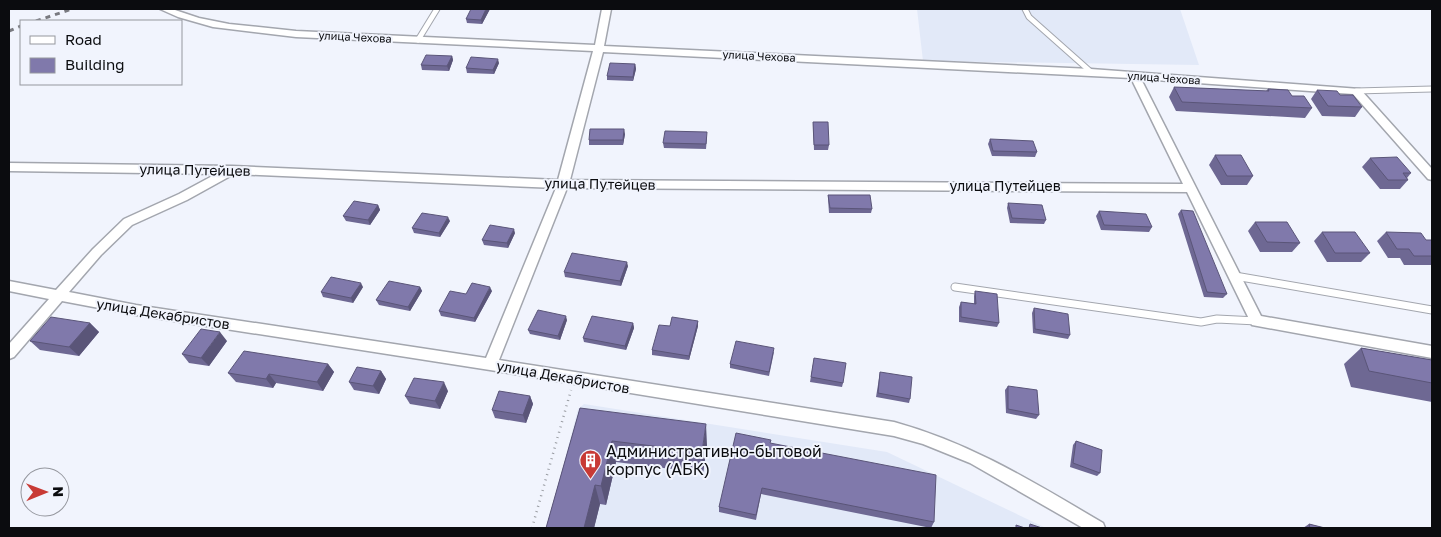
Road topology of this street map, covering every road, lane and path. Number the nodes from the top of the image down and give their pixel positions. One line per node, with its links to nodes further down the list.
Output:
1 (165, 9): 5 (street, улица Чехова)
2 (437, 9): 5 (lane)
3 (607, 9): 6 (street)
4 (1025, 9): 7 (lane)
5 (418, 40): 6 (street, улица Чехова)
6 (598, 48): 7 (street, улица Чехова); 14 (street)
7 (1091, 72): 8 (street, улица Чехова)
8 (1135, 76): 10 (street, улица Чехова); 15 (street)
9 (1432, 89): 10 (lane)
10 (1356, 91): 13 (street)
11 (9, 167): 12 (street, улица Путейцев)
12 (232, 170): 14 (street, улица Путейцев); 19 (street)
13 (1432, 176)
14 (563, 184): 15 (street, улица Путейцев); 24 (street)
15 (1191, 188): 16 (street)
16 (1235, 276): 20 (lane); 21 (street)
17 (9, 286): 19 (street, улица Декабристов)
18 (955, 287): 21 (lane)
19 (59, 297): 23 (street); 24 (street, улица Декабристов)
20 (1432, 310)
21 (1257, 322): 22 (street)
22 (1432, 352)
23 (9, 353)
24 (490, 364): 25 (street, улица Декабристов)
25 (574, 379): 26 (path); 27 (street, улица Декабристов)
26 (532, 528)
27 (1097, 528)

